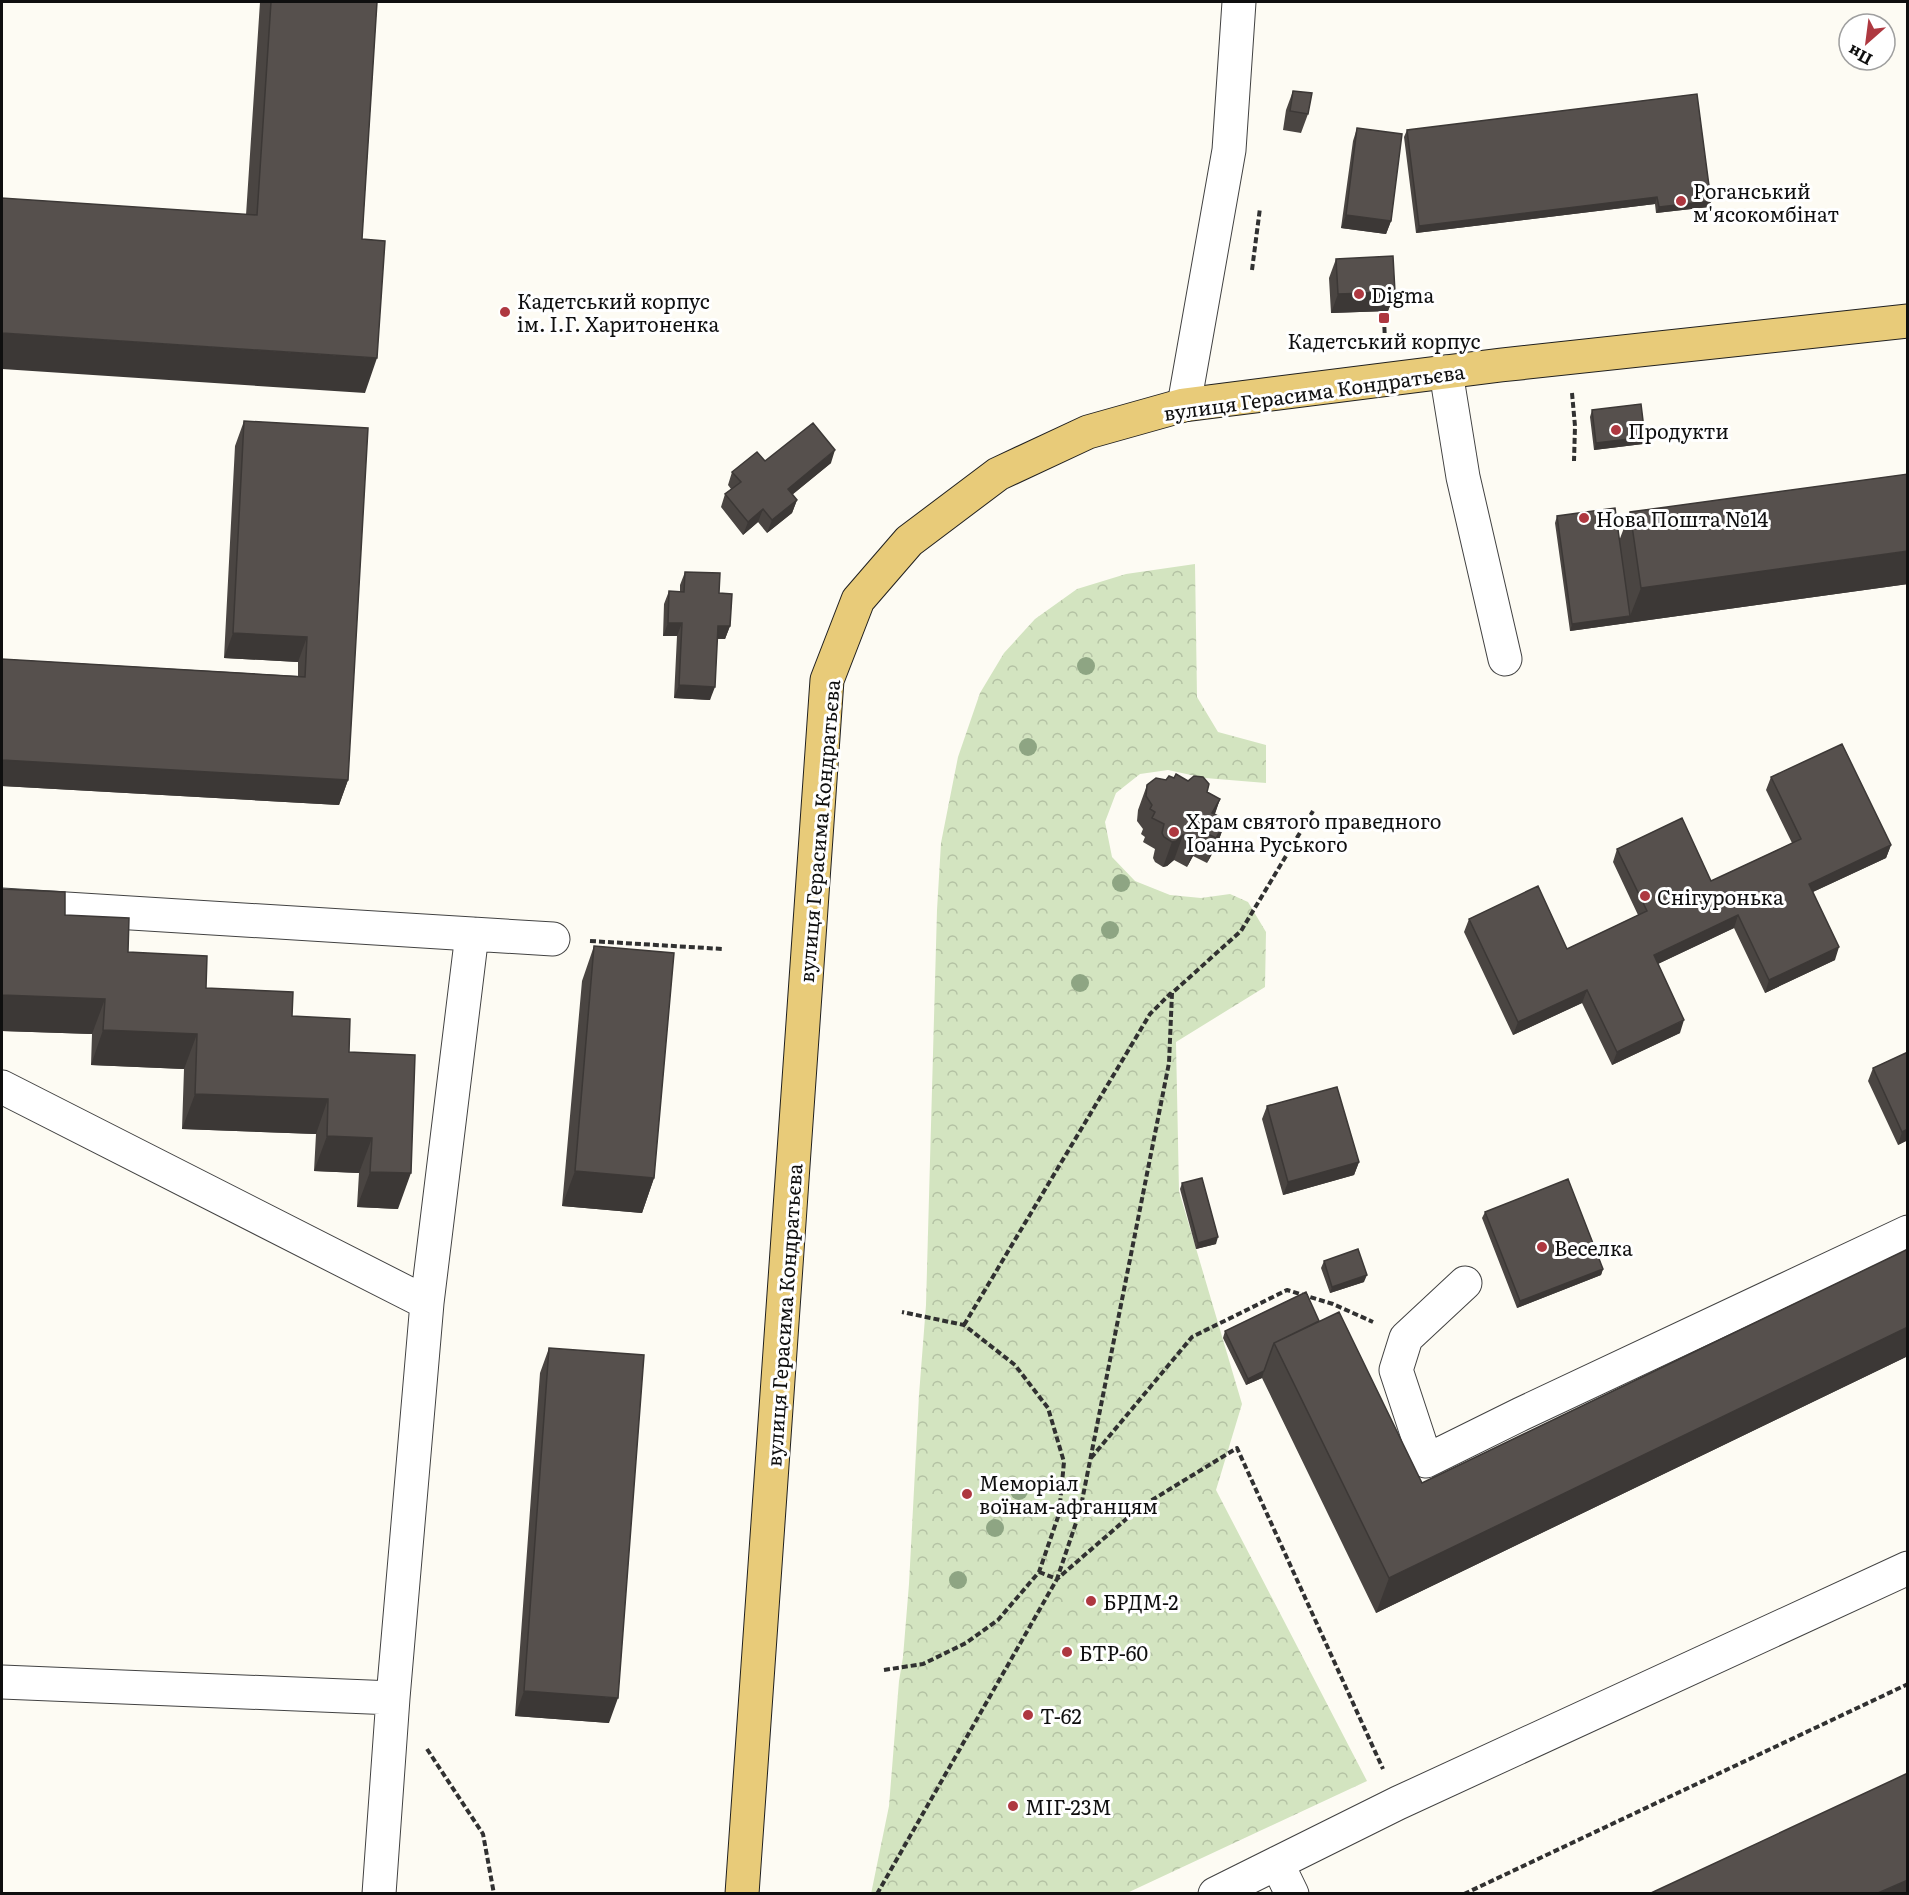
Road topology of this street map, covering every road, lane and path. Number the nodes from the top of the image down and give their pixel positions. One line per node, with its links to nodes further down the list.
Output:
1 (1239, 2): 5 (street)
2 (1908, 321): 3 (main road, вулиця Герасима Кондратьєва)
3 (1569, 358): 4 (main road, вулиця Герасима Кондратьєва); 6 (path)
4 (1446, 372): 5 (main road, вулиця Герасима Кондратьєва); 7 (street)
5 (1184, 405): 34 (main road, вулиця Герасима Кондратьєва)
6 (1574, 461)
7 (1505, 659)
8 (1313, 811): 13 (path)
9 (2, 905): 10 (street)
10 (472, 934): 11 (street); 17 (street)
11 (553, 939): 12 (path)
12 (723, 949)
13 (1172, 993): 19 (path); 21 (path)
14 (2, 1087): 17 (street)
15 (1908, 1232): 20 (street)
16 (1465, 1283): 20 (street)
17 (427, 1303): 28 (street)
18 (902, 1312): 19 (path)
19 (964, 1325): 23 (path)
20 (1406, 1338): 21 (path)
21 (1091, 1458): 24 (path)
22 (1908, 1568): 30 (street)
23 (1039, 1572): 24 (path); 25 (path)
24 (1057, 1579): 30 (path); 35 (path)
25 (884, 1670)
26 (2, 1682): 28 (street)
27 (1908, 1684): 38 (path)
28 (393, 1698): 32 (street)
29 (426, 1747): 33 (path)
30 (1398, 1803): 31 (street)
31 (1277, 1863): 36 (street); 37 (street)
32 (379, 1893)
33 (495, 1893)
34 (742, 1893)
35 (877, 1893)
36 (1215, 1893)
37 (1292, 1893)
38 (1464, 1893)

